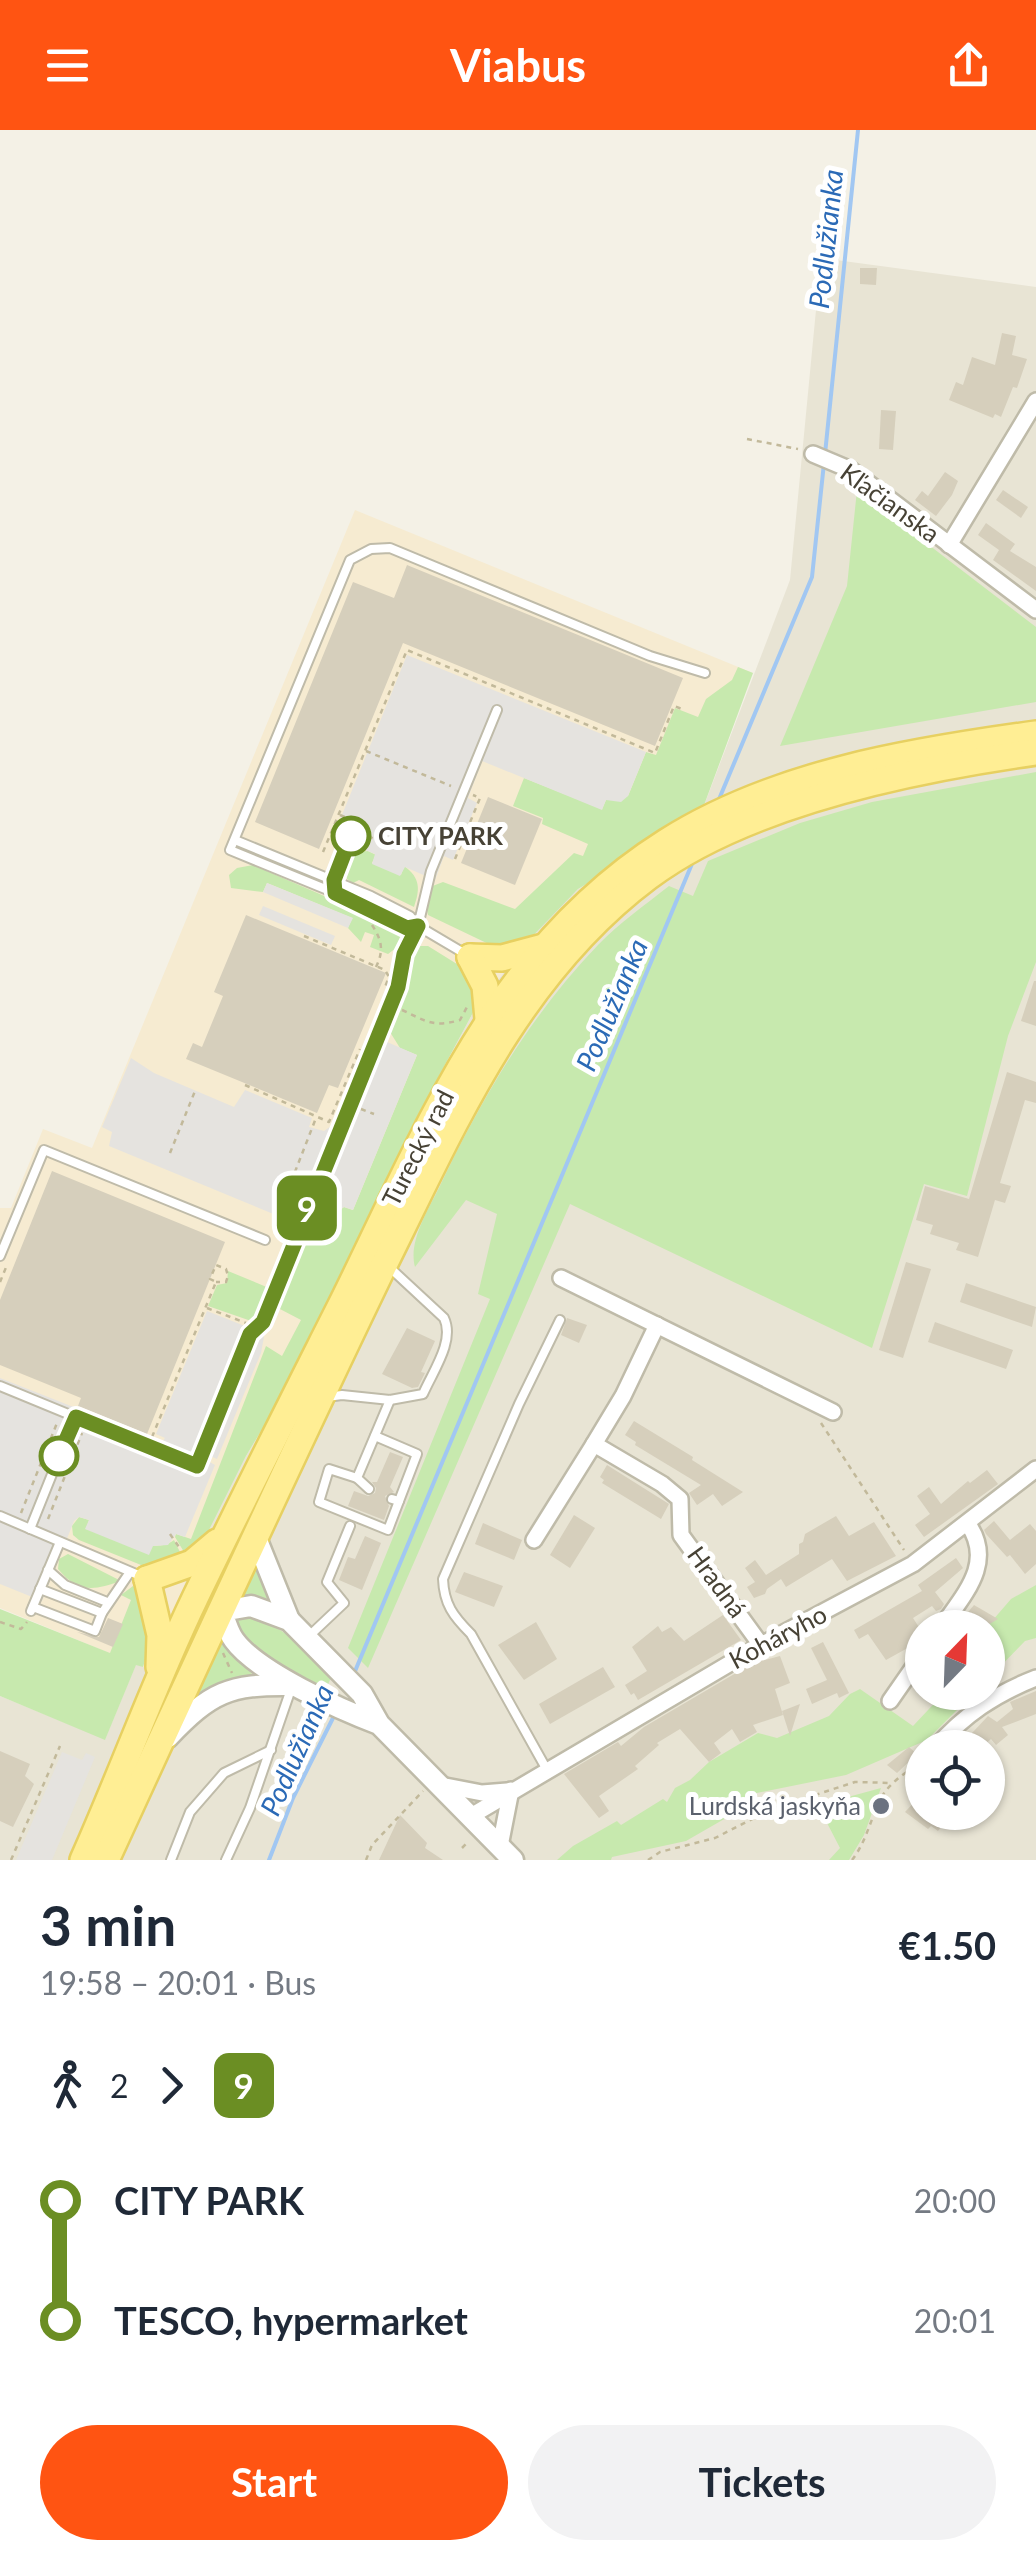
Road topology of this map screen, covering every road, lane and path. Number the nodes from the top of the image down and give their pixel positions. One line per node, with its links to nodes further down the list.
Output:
1 (1036, 401): 4 (street, Kľačianska)
2 (748, 439): 3 (path)
3 (813, 454): 4 (street, Kľačianska)
4 (949, 545): 5 (street, Kľačianska)
5 (1036, 610)
6 (704, 673): 14 (lane)
7 (496, 710): 11 (lane)
8 (1036, 734): 21 (main road, Turecký rad)
9 (365, 751): 11 (path)
10 (1036, 752): 25 (main road, Turecký rad)
11 (463, 791): 16 (path); 20 (lane)
12 (339, 814): 15 (path)
13 (351, 836): 17 (lane)
14 (235, 840): 17 (lane); 18 (lane)
15 (387, 844)
16 (456, 859)
17 (334, 880): 18 (lane); 20 (lane)
18 (335, 893): 20 (lane)
19 (372, 924): 24 (path)
20 (418, 926): 22 (lane); 43 (lane)
21 (542, 947): 23 (main road); 25 (main road, Turecký rad)
22 (470, 956): 23 (main road); 25 (main road); 26 (main road)
23 (502, 958): 25 (main road)
24 (376, 967)
25 (525, 987): 26 (main road, Turecký rad); 37 (main road, Turecký rad)
26 (488, 1019): 64 (main road, Turecký rad)
27 (360, 1050): 32 (path)
28 (245, 1085): 32 (path)
29 (195, 1092): 33 (path)
30 (356, 1107): 31 (path)
31 (374, 1114)
32 (317, 1116): 34 (path)
33 (170, 1153)
34 (284, 1200)
35 (265, 1240): 36 (lane)
36 (0, 1256)
37 (386, 1263): 46 (main road, Turecký rad); 47 (lane)
38 (561, 1278): 42 (street)
39 (216, 1282): 40 (path)
40 (206, 1308): 43 (path); 53 (path)
41 (560, 1320): 96 (lane)
42 (657, 1326): 45 (street); 54 (street)
43 (257, 1327): 50 (lane)
44 (0, 1386): 49 (lane)
45 (805, 1398): 48 (street); 70 (path)
46 (318, 1399): 47 (lane); 66 (main road, Turecký rad)
47 (390, 1400): 52 (lane)
48 (833, 1412)
49 (76, 1417): 50 (lane); 63 (lane)
50 (86, 1422): 59 (path)
51 (57, 1423): 60 (path)
52 (375, 1436): 56 (lane); 56 (lane)
53 (152, 1438)
54 (594, 1444): 67 (street); 84 (street, Hradná)
55 (1036, 1470): 61 (street, Koháryho)
56 (357, 1478): 57 (lane)
57 (370, 1489)
58 (0, 1516): 60 (lane)
59 (48, 1520)
60 (16, 1523): 63 (lane)
61 (968, 1524): 70 (street, Koháryho); 77 (street)
62 (350, 1526): 82 (lane)
63 (30, 1529): 68 (lane)
64 (227, 1530): 72 (main road); 74 (main road, Turecký rad)
65 (170, 1534): 69 (path)
66 (256, 1538): 78 (main road, Turecký rad); 80 (street)
67 (534, 1540)
68 (60, 1542): 71 (lane); 72 (lane)
69 (182, 1552)
70 (913, 1564): 84 (street, Koháryho)
71 (48, 1570): 73 (lane); 75 (lane)
72 (139, 1575): 74 (main road); 75 (lane); 88 (main road)
73 (40, 1589): 76 (lane); 79 (lane)
74 (194, 1598): 78 (main road); 88 (main road, Turecký rad)
75 (107, 1602): 79 (lane)
76 (32, 1609): 79 (lane); 81 (path)
77 (952, 1610)
78 (222, 1611): 80 (street); 89 (street); 94 (main road, Turecký rad)
79 (102, 1613)
80 (289, 1620): 82 (street)
81 (0, 1622)
82 (308, 1637): 91 (street)
83 (225, 1644): 86 (path)
84 (761, 1645): 96 (street, Koháryho)
85 (1036, 1678): 92 (street)
86 (234, 1679)
87 (905, 1679): 90 (street)
88 (157, 1684): 106 (main road, Turecký rad)
89 (293, 1685): 91 (street); 94 (street); 95 (lane)
90 (890, 1701)
91 (379, 1724): 98 (street)
92 (953, 1730)
93 (60, 1746): 105 (path)
94 (157, 1748): 107 (main road, Turecký rad)
95 (271, 1750): 108 (lane); 109 (lane)
96 (546, 1770): 100 (street, Koháryho)
97 (905, 1774): 99 (path)
98 (438, 1782): 100 (street); 101 (street); 110 (path)
99 (892, 1784): 111 (path); 112 (path)
100 (511, 1790): 101 (street, Koháryho); 104 (street)
101 (471, 1816): 104 (street)
102 (468, 1842): 103 (path)
103 (462, 1848)
104 (507, 1853)
105 (11, 1860)
106 (84, 1860)
107 (106, 1860)
108 (171, 1860)
109 (226, 1860)
110 (366, 1860)
111 (648, 1860)
112 (852, 1860)

